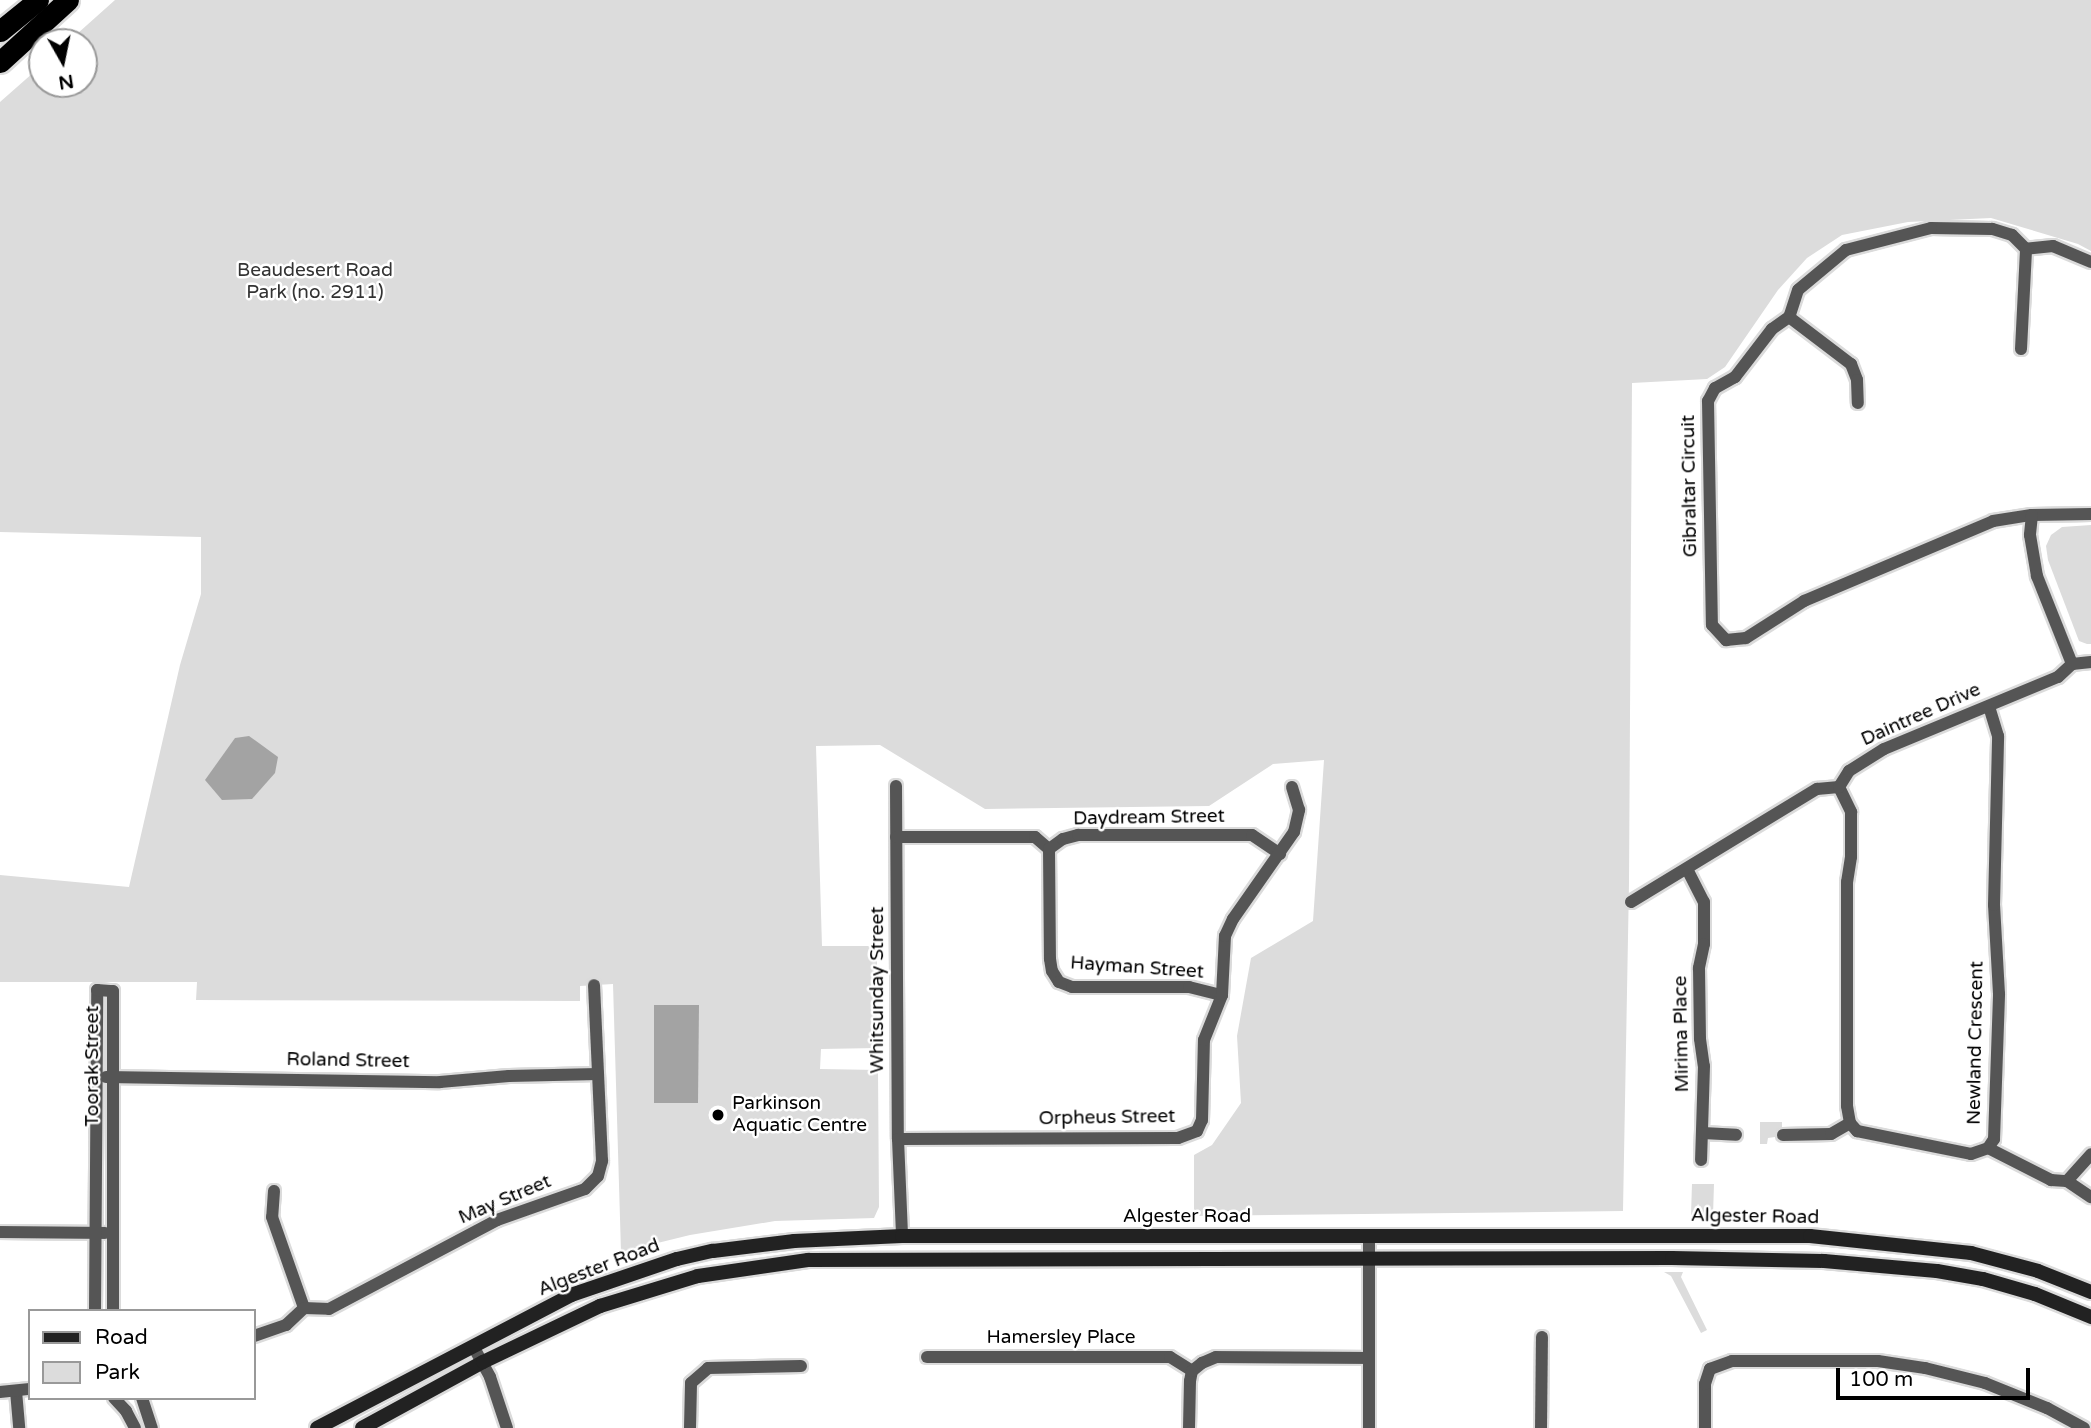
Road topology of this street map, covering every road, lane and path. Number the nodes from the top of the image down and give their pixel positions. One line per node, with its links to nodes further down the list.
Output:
1 (38, 0): 3 (highway)
2 (68, 0): 4 (highway)
3 (0, 31)
4 (0, 62)
5 (2026, 248): 6 (street, Gibraltar Circuit); 7 (street, Gibraltar Circuit); 8 (street)
6 (2091, 262)
7 (1789, 317): 9 (street); 11 (street, Gibraltar Circuit)
8 (2021, 349)
9 (1858, 403)
10 (2091, 514): 11 (street, Gibraltar Circuit)
11 (2032, 515): 13 (street)
12 (2091, 662): 13 (street, Daintree Drive)
13 (2072, 664): 14 (street, Daintree Drive)
14 (1989, 706): 17 (street, Daintree Drive); 33 (street, Newland Crescent)
15 (895, 786): 18 (street, Whitsunday Street)
16 (1292, 787): 20 (street, Orpheus Street)
17 (1839, 787): 21 (street); 28 (street)
18 (896, 837): 19 (street); 32 (street, Whitsunday Street)
19 (1049, 849): 20 (street, Daydream Street); 24 (street, Hayman Street)
20 (1280, 854): 24 (street, Orpheus Street)
21 (1687, 869): 22 (street); 29 (street, Mirima Place)
22 (1631, 902)
23 (594, 985): 25 (street, May Street)
24 (1222, 995): 32 (street, Orpheus Street)
25 (598, 1074): 27 (street, Roland Street); 47 (street, May Street)
26 (96, 1077): 27 (street, Roland Street); 27 (street, Toorak Street); 40 (street, Toorak Street)
27 (113, 1077): 41 (street, Toorak Street)
28 (1850, 1123): 31 (street); 33 (street, Newland Crescent)
29 (1703, 1133): 30 (street); 35 (street, Mirima Place)
30 (1736, 1135)
31 (1783, 1135)
32 (898, 1139): 42 (street, Whitsunday Street)
33 (1988, 1148): 36 (street)
34 (2091, 1154): 36 (street)
35 (1701, 1160)
36 (2067, 1181): 38 (street)
37 (274, 1191): 47 (street)
38 (2091, 1196)
39 (0, 1232): 40 (street)
40 (97, 1233): 41 (street); 48 (street, Toorak Street)
41 (112, 1233): 49 (street, Toorak Street)
42 (902, 1236): 43 (main road, Algester Road); 44 (main road); 53 (main road, Algester Road)
43 (1369, 1236): 45 (street); 46 (main road, Algester Road)
44 (904, 1259): 45 (main road, Algester Road); 56 (main road, Algester Road)
45 (1369, 1259): 50 (main road, Algester Road); 55 (street)
46 (2091, 1292)
47 (304, 1308): 51 (street)
48 (95, 1309)
49 (113, 1309)
50 (2091, 1317)
51 (256, 1335)
52 (1542, 1337): 72 (street)
53 (473, 1346): 56 (street); 66 (main road, Algester Road)
54 (927, 1357): 58 (street, Hamersley Place)
55 (1369, 1358): 58 (street); 71 (street)
56 (483, 1362): 67 (main road, Algester Road); 68 (street)
57 (801, 1366): 69 (street)
58 (1192, 1371): 70 (street)
59 (23, 1390): 60 (street); 63 (street)
60 (0, 1392)
61 (117, 1400): 64 (street)
62 (143, 1400): 65 (street)
63 (19, 1428)
64 (135, 1428)
65 (152, 1428)
66 (317, 1428)
67 (362, 1428)
68 (507, 1428)
69 (690, 1428)
70 (1189, 1428)
71 (1369, 1428)
72 (1541, 1428)
73 (1705, 1428): 74 (street)
74 (2084, 1428)

